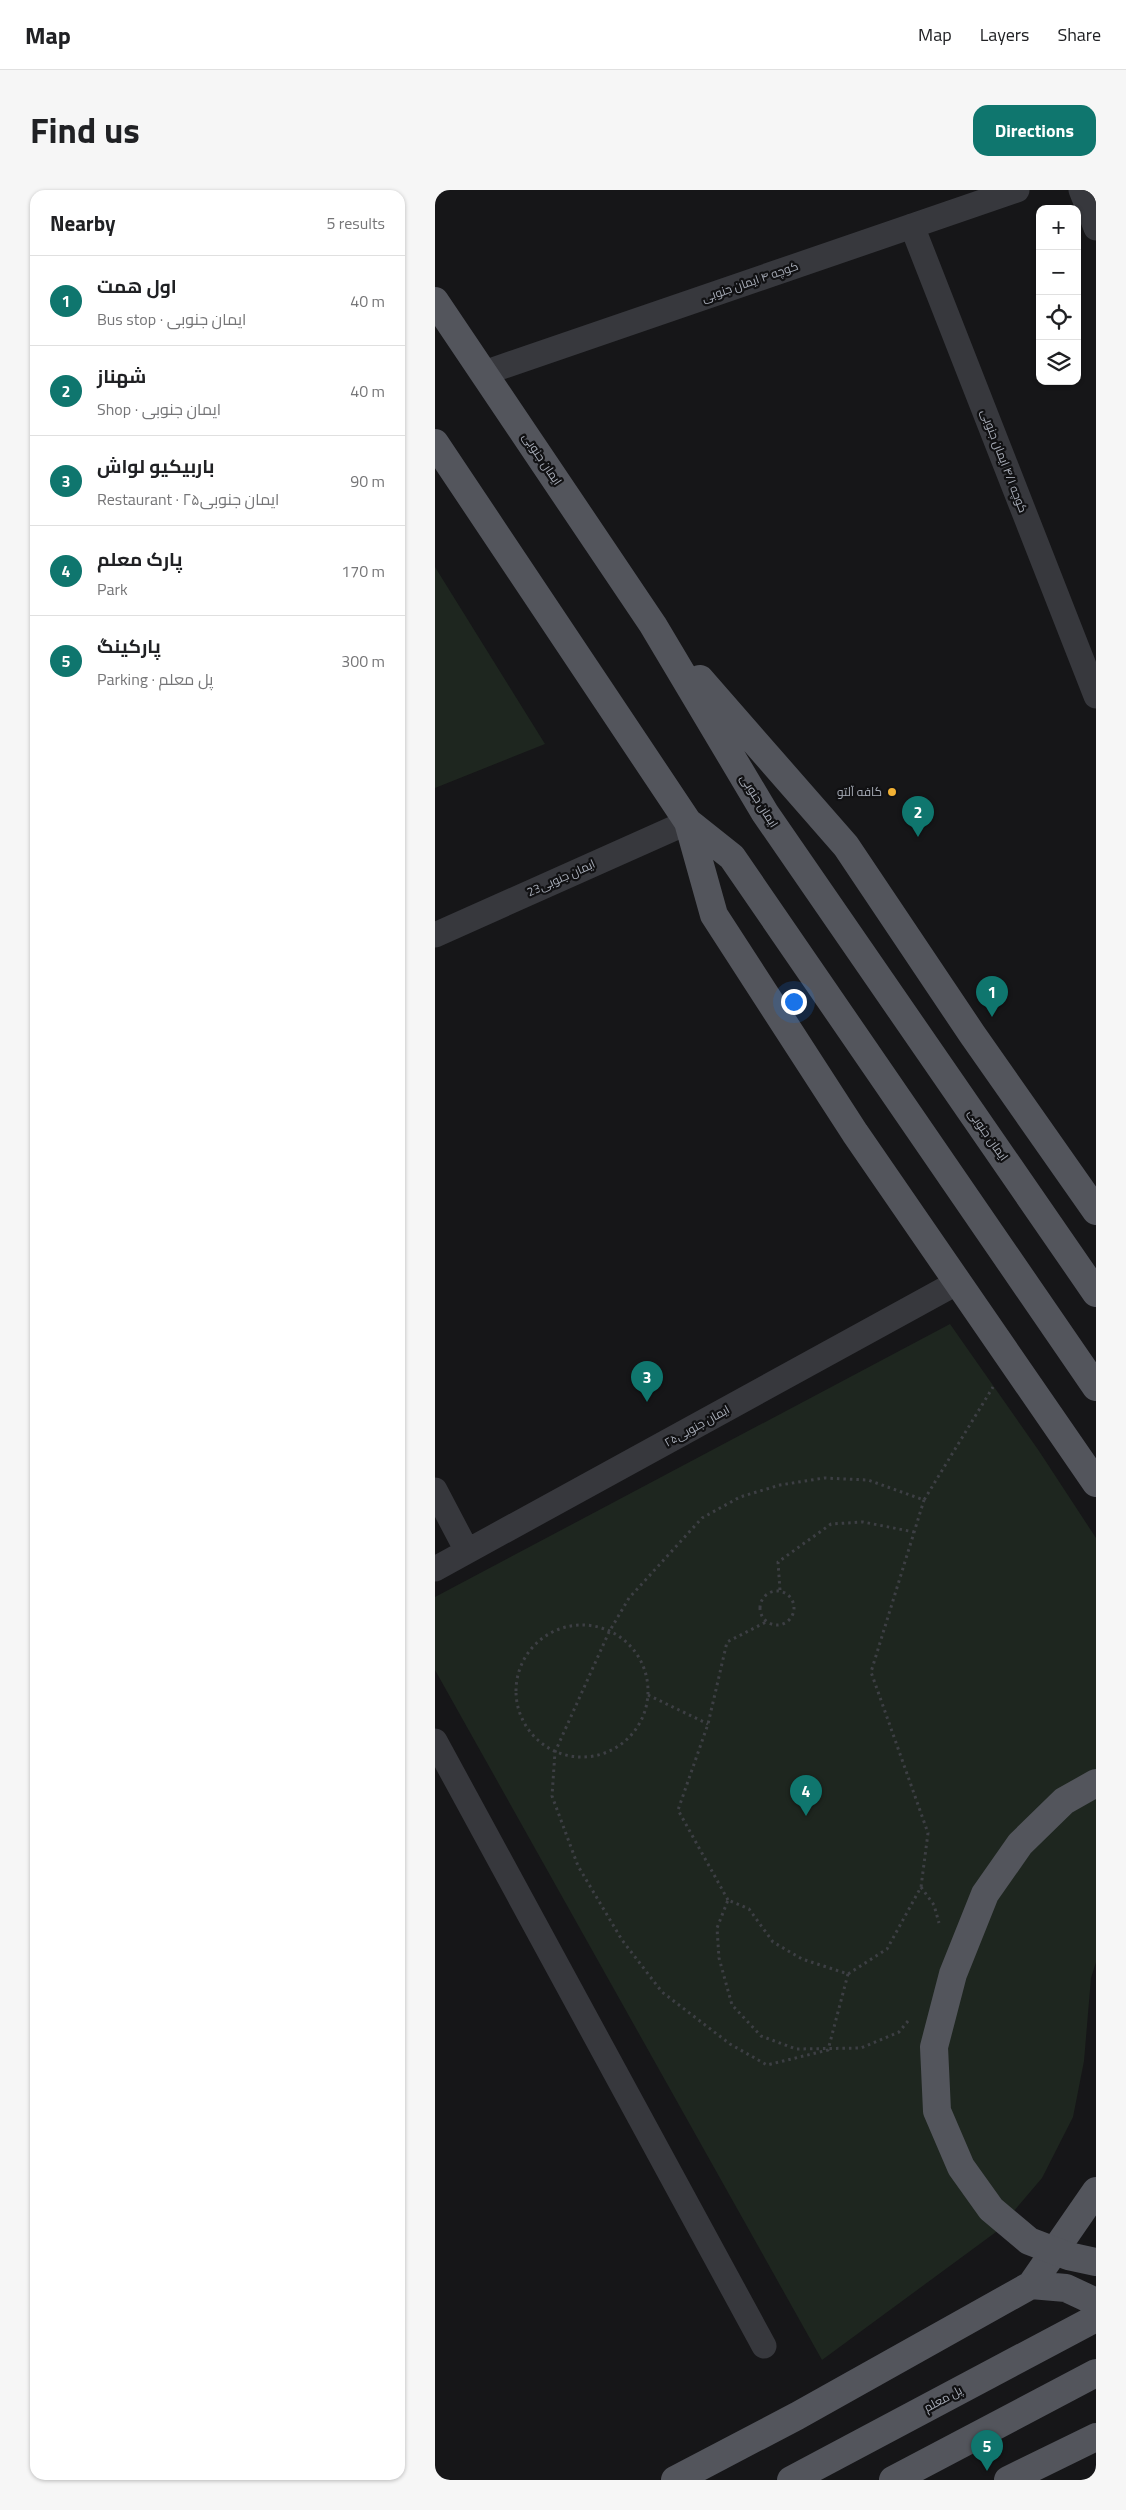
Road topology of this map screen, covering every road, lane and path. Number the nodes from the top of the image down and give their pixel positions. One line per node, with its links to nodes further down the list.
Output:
1 (1017, 190): 3 (street, کوچه ۴ ایمان جنوبی)
2 (1081, 190): 4 (street)
3 (912, 226): 6 (street, کوچه ۴ ایمان جنوبی); 9 (street, کوچه ۴/۱ ایمان جنوبی)
4 (1096, 228)
5 (435, 301): 6 (main road, ایمان جنوبی)
6 (484, 373): 8 (main road, ایمان جنوبی)
7 (435, 443): 10 (main road)
8 (653, 625): 12 (main road); 14 (main road, ایمان جنوبی)
9 (1096, 696)
10 (688, 822): 11 (street, 23ایمان جنوبی); 13 (main road); 16 (main road)
11 (435, 935)
12 (1096, 1211)
13 (958, 1282): 15 (main road); 21 (street, ایمان جنوبی۲۵)
14 (1096, 1293)
15 (1011, 1359): 17 (main road); 19 (path)
16 (1096, 1387)
17 (1096, 1483)
18 (435, 1490): 21 (street)
19 (924, 1500): 20 (path); 25 (path)
20 (914, 1532): 23 (path); 31 (path)
21 (467, 1552): 22 (street, ایمان جنوبی۲۵)
22 (435, 1568)
23 (780, 1590): 24 (path); 24 (path)
24 (766, 1622): 27 (path)
25 (609, 1632): 26 (path); 29 (path); 29 (path)
26 (648, 1695): 27 (path); 29 (path)
27 (707, 1724): 32 (path)
28 (435, 1742): 42 (street)
29 (555, 1752): 36 (path)
30 (1096, 1783): 38 (main road, bridge)
31 (921, 1887): 33 (path); 34 (path)
32 (728, 1900): 34 (path); 36 (path)
33 (940, 1926)
34 (848, 1974): 36 (path)
35 (910, 2018): 36 (path)
36 (828, 2050)
37 (1096, 2191): 39 (main road)
38 (1096, 2262)
39 (1031, 2285): 40 (main road); 45 (main road)
40 (1096, 2302)
41 (1096, 2318): 46 (main road, پل معلم)
42 (764, 2346)
43 (1096, 2373): 47 (main road)
44 (1096, 2437): 48 (main road)
45 (675, 2480)
46 (791, 2480)
47 (893, 2480)
48 (1008, 2480)

